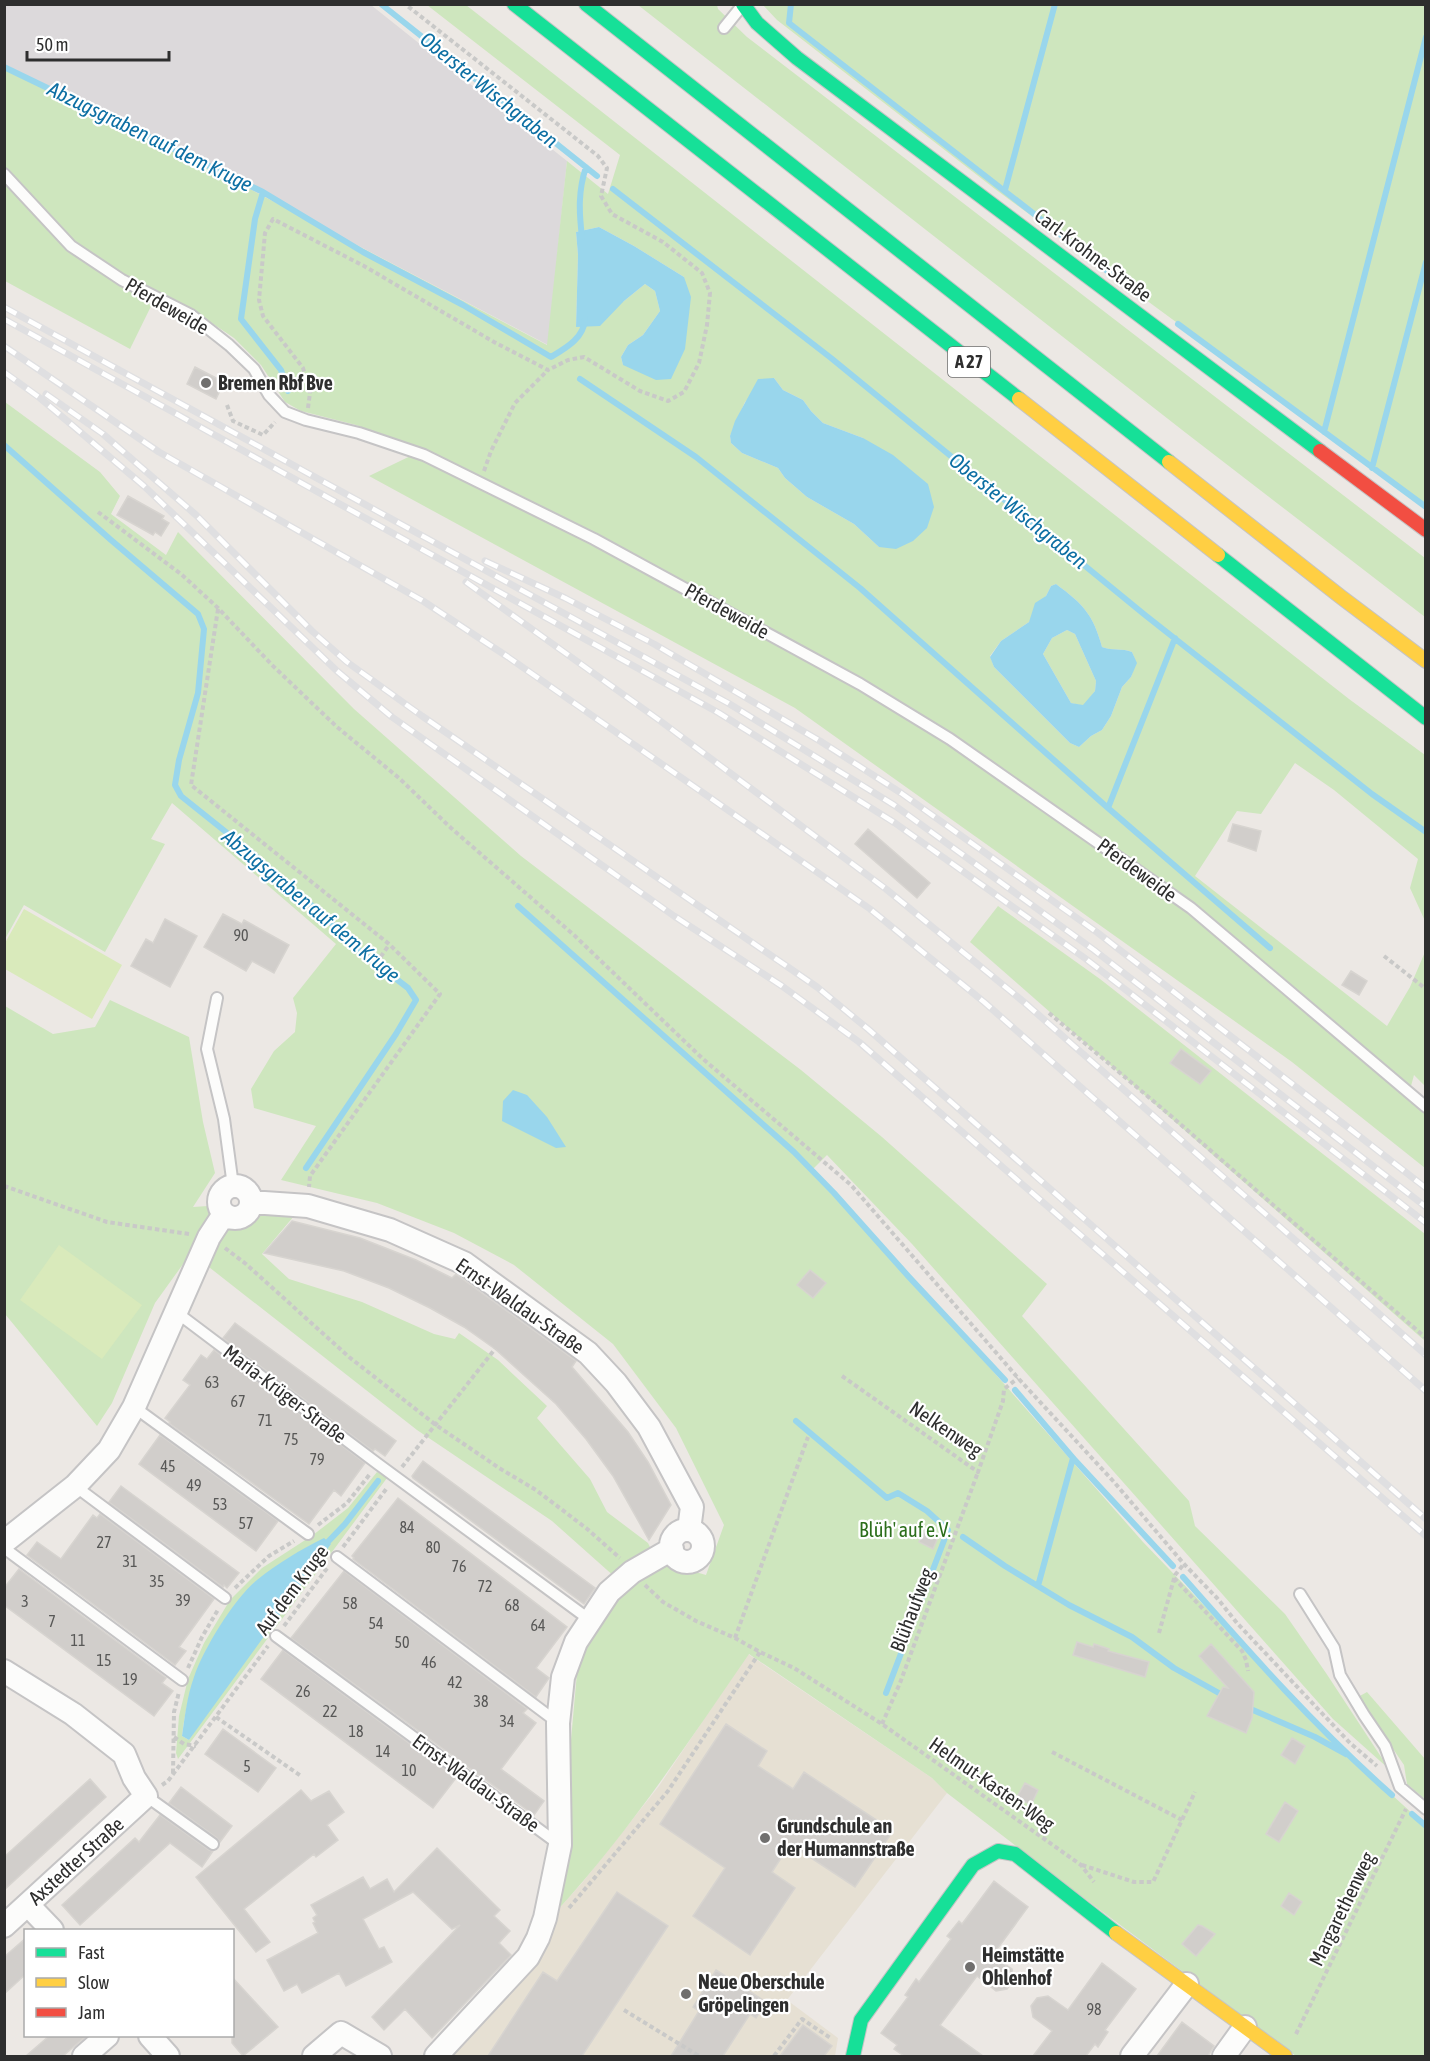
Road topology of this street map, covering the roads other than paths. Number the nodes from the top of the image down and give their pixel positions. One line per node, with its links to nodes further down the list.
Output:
1 (514, 4): 8 (main road, A 27)
2 (586, 4): 7 (main road, A 27)
3 (743, 5): 4 (lane); 6 (main road, Carl-Krohne-Straße)
4 (724, 28)
5 (4, 174): 10 (lane, Pferdeweide)
6 (1425, 530)
7 (1425, 660)
8 (1425, 718)
9 (217, 998): 11 (lane)
10 (1425, 1107)
11 (233, 1186): 12 (street); 13 (street)
12 (251, 1202): 13 (street); 23 (street, Ernst-Waldau-Straße)
13 (224, 1214): 14 (street)
14 (175, 1312): 15 (street); 23 (lane, Maria-Krüger-Straße)
15 (134, 1407): 16 (street); 17 (lane)
16 (75, 1486): 18 (street); 22 (lane)
17 (308, 1534)
18 (4, 1542)
19 (4, 1548): 26 (lane)
20 (336, 1557): 27 (lane)
21 (1300, 1594): 29 (lane)
22 (225, 1598)
23 (590, 1620): 27 (street, Ernst-Waldau-Straße)
24 (276, 1636): 31 (lane, Ernst-Waldau-Straße)
25 (4, 1671): 28 (street)
26 (182, 1680)
27 (558, 1723): 31 (street, Ernst-Waldau-Straße)
28 (147, 1796): 30 (lane); 32 (street, Axstedter Straße)
29 (1425, 1809)
30 (213, 1844)
31 (560, 1845): 44 (street, Ernst-Waldau-Straße)
32 (28, 1905): 33 (street, Axstedter Straße); 34 (street)
33 (4, 1926)
34 (51, 1929)
35 (1187, 1983): 36 (main road); 39 (main road); 45 (street)
36 (1245, 2027): 46 (street); 47 (main road)
37 (106, 2037): 40 (street)
38 (151, 2037): 41 (street)
39 (858, 2053)
40 (84, 2056)
41 (168, 2056)
42 (314, 2056): 43 (street)
43 (380, 2056)
44 (436, 2056)
45 (1132, 2056)
46 (1224, 2056)
47 (1285, 2056)

